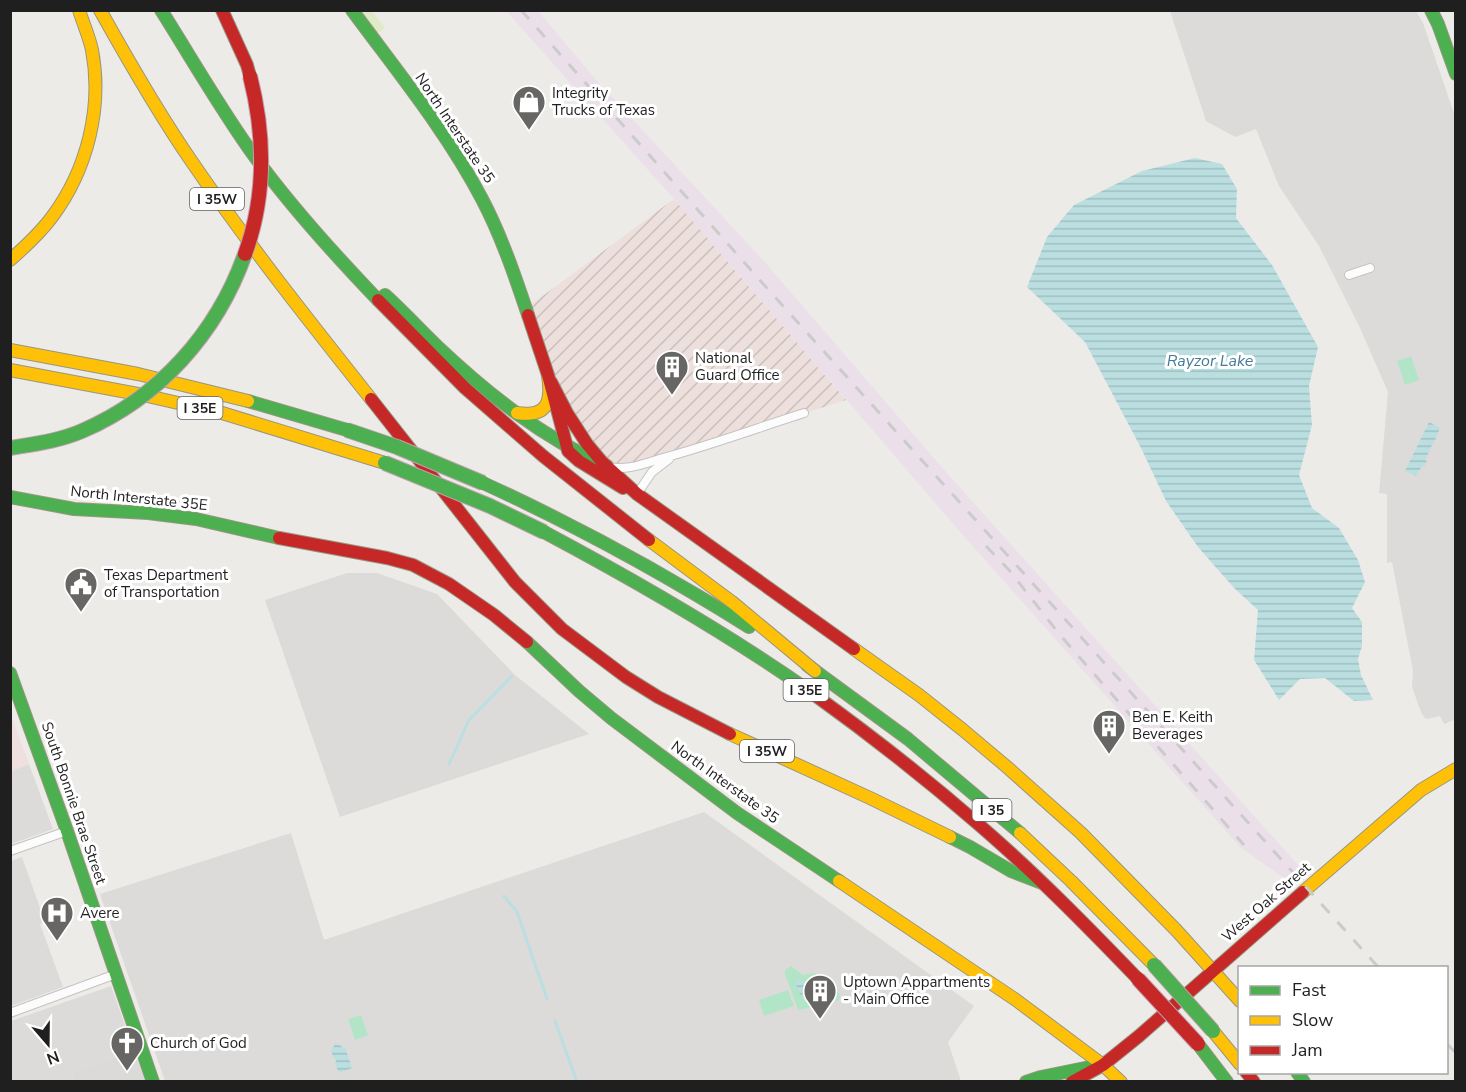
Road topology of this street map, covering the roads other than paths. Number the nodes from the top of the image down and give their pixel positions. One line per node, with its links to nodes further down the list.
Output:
1 (79, 10): 9 (main road)
2 (100, 10): 30 (main road, I 35W)
3 (161, 10): 8 (main road)
4 (222, 10): 17 (main road, bridge)
5 (352, 10): 14 (main road, North Interstate 35)
6 (1431, 10): 7 (main road)
7 (1455, 74)
8 (320, 236): 15 (main road); 24 (main road)
9 (10, 260)
10 (1370, 268): 11 (street)
11 (1349, 275)
12 (10, 350): 24 (main road, I 35E, bridge)
13 (10, 370): 30 (main road, I 35E, bridge)
14 (548, 375): 15 (main road); 18 (main road, North Interstate 35); 20 (main road, North Interstate 35)
15 (517, 413): 18 (main road)
16 (804, 413): 19 (street)
17 (10, 448)
18 (567, 448): 20 (main road); 21 (main road, North Interstate 35)
19 (677, 454): 20 (street); 21 (street)
20 (607, 466): 21 (main road, North Interstate 35)
21 (637, 494): 31 (main road, North Interstate 35)
22 (10, 497): 23 (main road, North Interstate 35E)
23 (300, 541): 36 (main road, North Interstate 35)
24 (815, 671): 35 (main road, I 35, bridge)
25 (10, 673): 26 (main road, South Bonnie Brae Street)
26 (13, 688): 28 (main road, South Bonnie Brae Street)
27 (1455, 769): 31 (main road, West Oak Street)
28 (67, 831): 29 (street); 32 (main road, South Bonnie Brae Street)
29 (10, 851)
30 (1042, 883): 41 (main road, I 35E, bridge)
31 (1213, 971): 33 (main road, North Interstate 35); 36 (main road, West Oak Street)
32 (116, 974): 34 (street); 37 (main road, South Bonnie Brae Street)
33 (1238, 999)
34 (10, 1013)
35 (1238, 1063)
36 (1102, 1065): 38 (main road, West Oak Street); 39 (main road, West Oak Street); 40 (main road, North Interstate 35)
37 (153, 1082)
38 (1026, 1082)
39 (1072, 1082)
40 (1121, 1082)
41 (1227, 1082)

